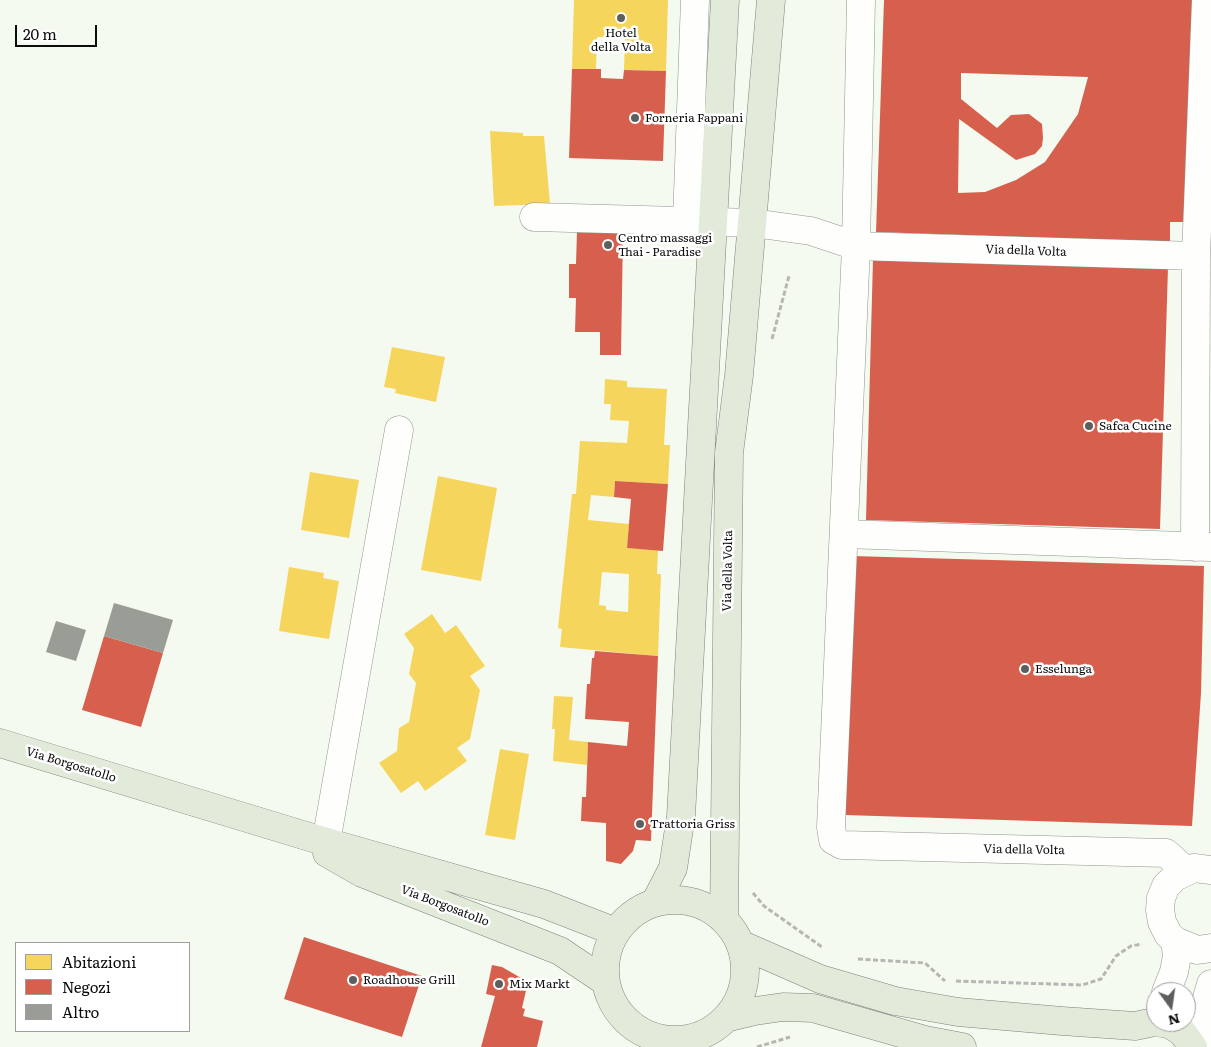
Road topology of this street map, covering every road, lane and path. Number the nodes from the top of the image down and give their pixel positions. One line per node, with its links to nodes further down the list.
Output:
1 (695, 0): 7 (street)
2 (725, 0): 8 (main road)
3 (771, 0): 9 (main road, Via della Volta)
4 (861, 0): 10 (street, Via della Volta)
5 (1206, 0): 11 (street)
6 (534, 217): 7 (street, Via della Volta)
7 (687, 221): 8 (street, Via della Volta)
8 (714, 222): 9 (street, Via della Volta); 20 (main road)
9 (753, 224): 10 (street, Via della Volta); 21 (main road, Via della Volta)
10 (856, 246): 11 (street, Via della Volta); 13 (street, Via della Volta)
11 (1196, 256): 14 (street)
12 (399, 430): 17 (street)
13 (844, 534): 14 (street); 18 (street, Via della Volta)
14 (1205, 547)
15 (0, 744): 16 (main road, Via Borgosatollo)
16 (285, 829): 17 (main road, Via Borgosatollo); 28 (main road, Via Borgosatollo)
17 (326, 842): 22 (main road, Via Borgosatollo)
18 (1198, 870): 23 (street, Via della Volta)
19 (750, 888): 26 (path)
20 (655, 903): 21 (main road); 22 (main road)
21 (724, 920): 24 (main road)
22 (616, 932): 28 (main road)
23 (1175, 941): 25 (street); 29 (street)
24 (740, 944): 32 (main road); 34 (main road)
25 (1211, 948)
26 (827, 951)
27 (848, 959): 29 (path)
28 (606, 982): 31 (main road)
29 (1170, 982)
30 (1211, 984): 42 (street)
31 (624, 1018): 34 (main road); 37 (main road)
32 (1146, 1021)
33 (1146, 1022): 40 (main road)
34 (710, 1032): 39 (main road)
35 (1182, 1032): 41 (main road)
36 (797, 1037): 38 (path)
37 (627, 1047)
38 (757, 1047)
39 (962, 1047)
40 (1116, 1047)
41 (1193, 1047)
42 (1198, 1047)

